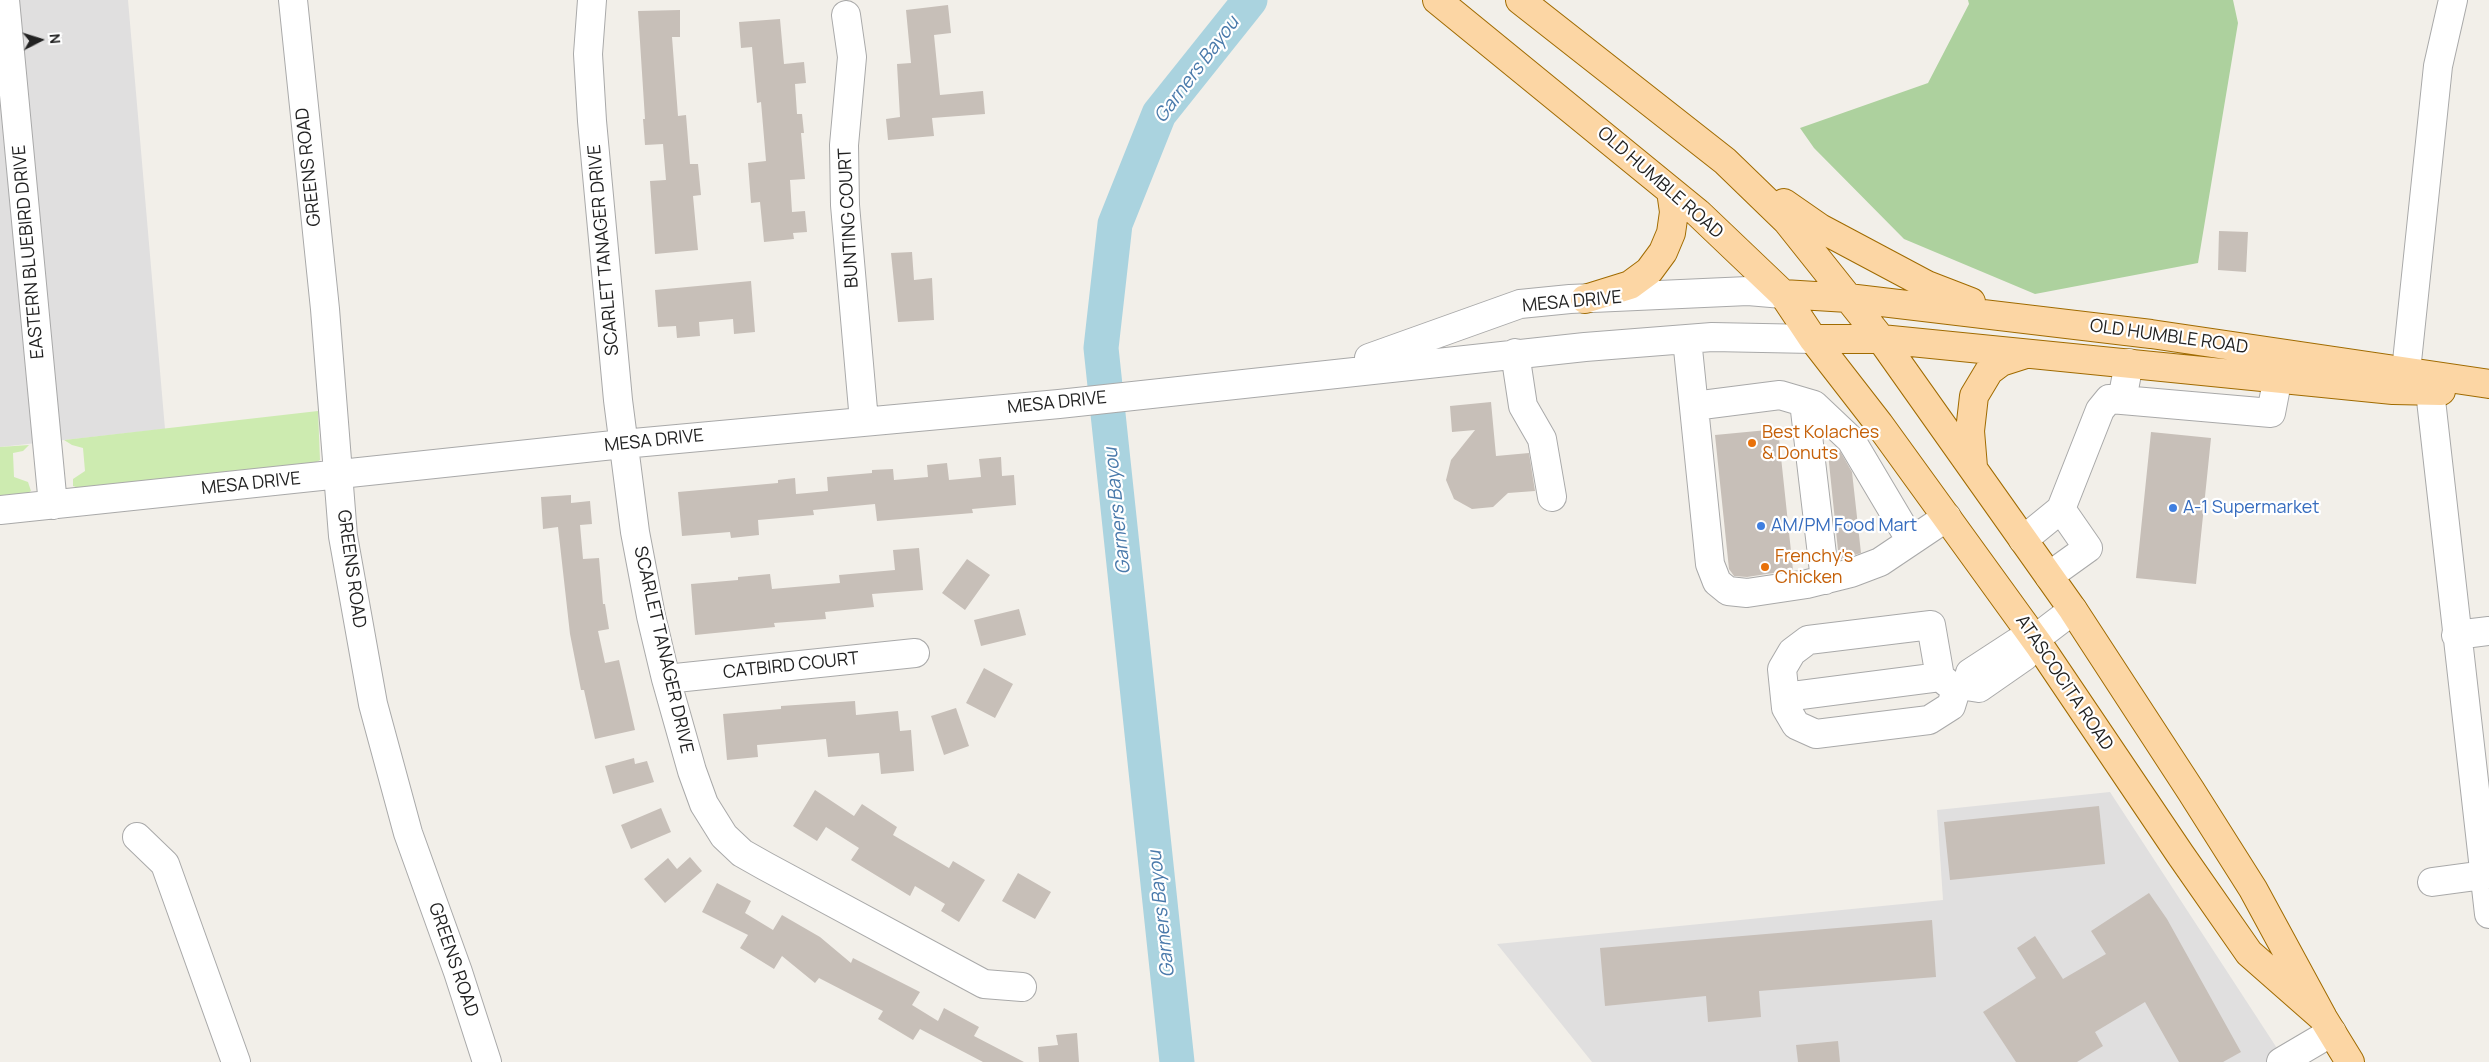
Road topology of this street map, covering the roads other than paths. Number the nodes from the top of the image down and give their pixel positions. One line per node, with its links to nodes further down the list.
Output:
1 (5, 0): 36 (street, EASTERN BLUEBIRD DRIVE)
2 (293, 0): 34 (street, GREENS ROAD)
3 (592, 0): 31 (street, SCARLET TANAGER DRIVE)
4 (1520, 0): 8 (main road)
5 (2452, 0): 21 (street)
6 (1444, 5): 9 (main road, OLD HUMBLE ROAD)
7 (846, 15): 29 (street, BUNTING COURT)
8 (1733, 169): 11 (main road); 13 (main road)
9 (1671, 191): 10 (main road, OLD HUMBLE ROAD); 12 (main road)
10 (1784, 294): 11 (main road, MESA DRIVE); 12 (street, MESA DRIVE); 16 (main road, OLD HUMBLE ROAD)
11 (1848, 298): 13 (main road, OLD HUMBLE ROAD); 15 (main road)
12 (1585, 299): 22 (street, MESA DRIVE)
13 (2007, 316): 20 (main road, OLD HUMBLE ROAD)
14 (1687, 339): 16 (street, MESA DRIVE); 18 (street, MESA DRIVE); 28 (street)
15 (1881, 339): 16 (main road, OLD HUMBLE ROAD); 17 (main road, OLD HUMBLE ROAD); 33 (main road, ATASCOCITA ROAD)
16 (1813, 340): 30 (main road, ATASCOCITA ROAD)
17 (2029, 353): 19 (main road, OLD HUMBLE ROAD); 33 (main road)
18 (1515, 354): 22 (street, MESA DRIVE); 35 (street)
19 (2129, 363): 20 (main road, OLD HUMBLE ROAD); 26 (street)
20 (2281, 365): 21 (main road, OLD HUMBLE ROAD); 24 (main road, OLD HUMBLE ROAD); 26 (street)
21 (2406, 371): 23 (main road, OLD HUMBLE ROAD)
22 (1308, 378): 29 (street, MESA DRIVE)
23 (2489, 384)
24 (2430, 391): 25 (main road, OLD HUMBLE ROAD); 46 (street)
25 (2489, 393)
26 (2122, 400): 38 (street)
27 (1804, 402): 28 (street); 32 (street); 43 (street)
28 (1694, 406): 43 (street)
29 (864, 421): 31 (street, MESA DRIVE)
30 (1893, 443): 32 (street); 39 (main road, ATASCOCITA ROAD)
31 (623, 444): 34 (street, MESA DRIVE); 49 (street, SCARLET TANAGER DRIVE)
32 (1866, 466): 41 (street)
33 (1973, 469): 40 (main road, ATASCOCITA ROAD)
34 (340, 475): 36 (street, MESA DRIVE); 59 (street, GREENS ROAD)
35 (1552, 497)
36 (53, 505): 37 (street, MESA DRIVE)
37 (0, 510)
38 (2061, 510): 40 (street); 42 (street)
39 (1947, 517): 41 (street); 47 (main road, ATASCOCITA ROAD)
40 (2023, 540): 42 (main road, ATASCOCITA ROAD)
41 (1911, 541): 43 (street)
42 (2049, 576): 44 (main road, ATASCOCITA ROAD)
43 (1825, 580)
44 (2073, 610): 47 (street); 57 (main road, ATASCOCITA ROAD)
45 (2489, 631): 46 (street)
46 (2456, 635): 53 (street)
47 (2036, 639): 50 (street); 57 (main road, ATASCOCITA ROAD)
48 (915, 653): 49 (street, CATBIRD COURT)
49 (666, 679): 56 (street, SCARLET TANAGER DRIVE)
50 (1954, 684): 51 (street); 51 (street); 51 (street)
51 (1785, 697)
52 (137, 837): 58 (street)
53 (2484, 875): 54 (street); 55 (street)
54 (2432, 882)
55 (2489, 914)
56 (1022, 987)
57 (2328, 1025): 60 (street); 61 (main road, ATASCOCITA ROAD)
58 (230, 1062)
59 (487, 1062)
60 (2281, 1062)
61 (2350, 1062)

